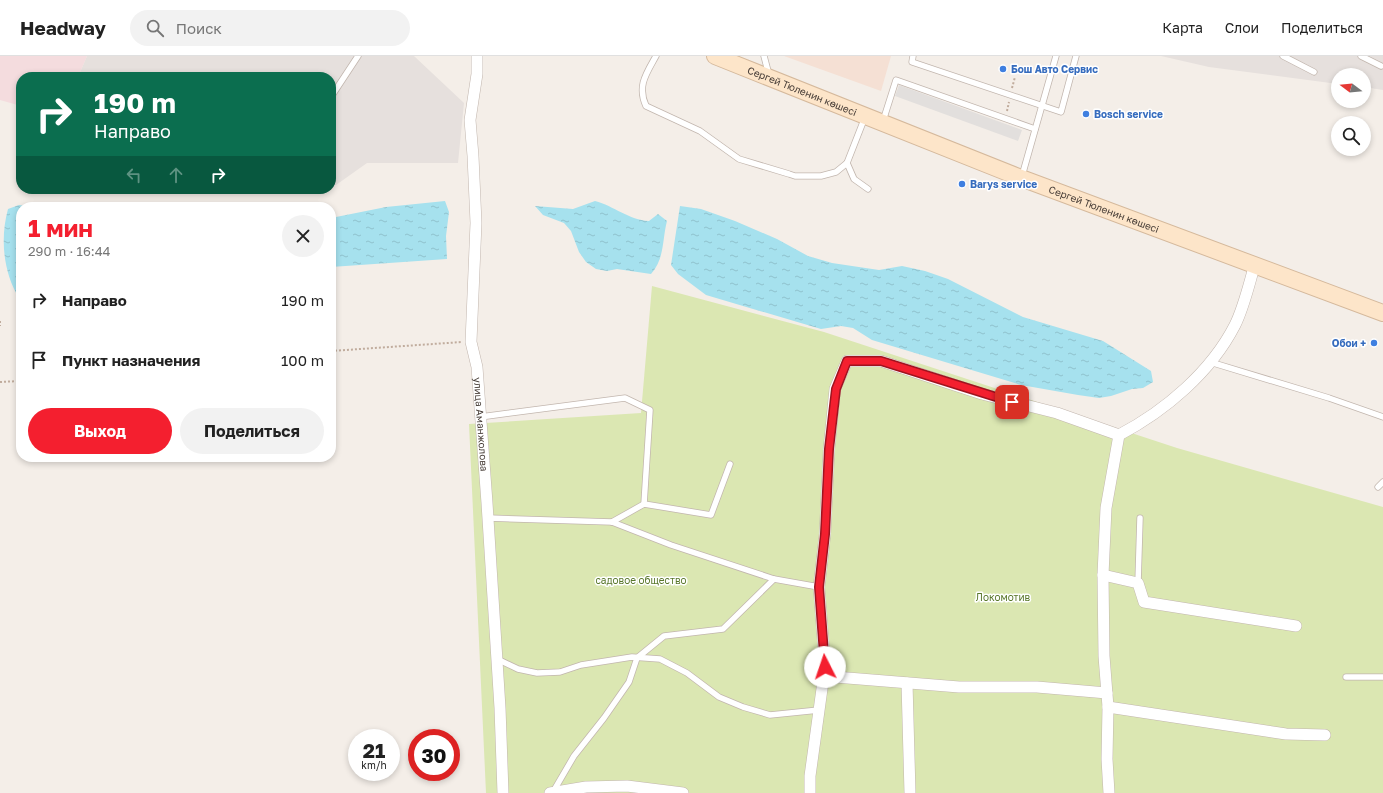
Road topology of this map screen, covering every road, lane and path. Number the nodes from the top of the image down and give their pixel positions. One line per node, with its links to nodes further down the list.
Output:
1 (358, 56): 14 (lane)
2 (477, 56): 26 (street, улица Аманжолова)
3 (656, 56): 19 (lane)
4 (715, 56): 13 (main road, Сергей Тюленин көшесі)
5 (764, 56): 13 (lane)
6 (913, 56): 15 (lane)
7 (1056, 56): 15 (lane)
8 (1076, 56): 15 (lane)
9 (1283, 56): 12 (lane)
10 (1361, 56): 11 (lane)
11 (1381, 66)
12 (1314, 72)
13 (770, 79): 16 (main road, Сергей Тюленин көшесі)
14 (336, 89)
15 (1042, 105): 18 (lane)
16 (865, 117): 17 (main road, Сергей Тюленин көшесі); 19 (lane)
17 (882, 124): 18 (lane); 20 (main road, Сергей Тюленин көшесі)
18 (1035, 129): 20 (lane)
19 (847, 163): 21 (lane)
20 (1021, 178): 22 (main road, Сергей Тюленин көшесі)
21 (868, 189)
22 (1255, 264): 23 (main road, Сергей Тюленин көшесі); 28 (street)
23 (1383, 313)
24 (0, 321): 25 (path)
25 (0, 326)
26 (471, 342): 27 (path); 31 (street, улица Аманжолова)
27 (336, 351)
28 (1210, 362): 32 (lane); 33 (street)
29 (16, 381): 30 (path)
30 (0, 382)
31 (480, 417): 37 (lane); 38 (street, улица Аманжолова)
32 (1383, 417)
33 (1119, 435): 41 (street); 44 (street)
34 (730, 464): 37 (lane)
35 (1383, 482): 36 (lane)
36 (1378, 487)
37 (644, 504): 40 (lane)
38 (488, 518): 40 (lane); 47 (street, улица Аманжолова)
39 (1140, 518): 43 (lane)
40 (612, 522): 42 (lane)
41 (1103, 575): 43 (street); 52 (street)
42 (774, 579): 44 (lane); 46 (lane)
43 (1138, 583): 45 (street)
44 (819, 587): 48 (street)
45 (1296, 626)
46 (638, 658): 47 (lane); 54 (lane); 57 (lane)
47 (497, 659): 56 (street, улица Аманжолова)
48 (824, 676): 51 (street); 54 (street)
49 (1346, 677): 50 (lane)
50 (1383, 677)
51 (907, 683): 52 (street); 60 (street)
52 (1107, 693): 53 (street)
53 (1108, 707): 55 (street); 61 (street)
54 (819, 710): 59 (street)
55 (1325, 735)
56 (503, 793)
57 (552, 793): 58 (street)
58 (683, 793)
59 (810, 793)
60 (910, 793)
61 (1109, 793)

